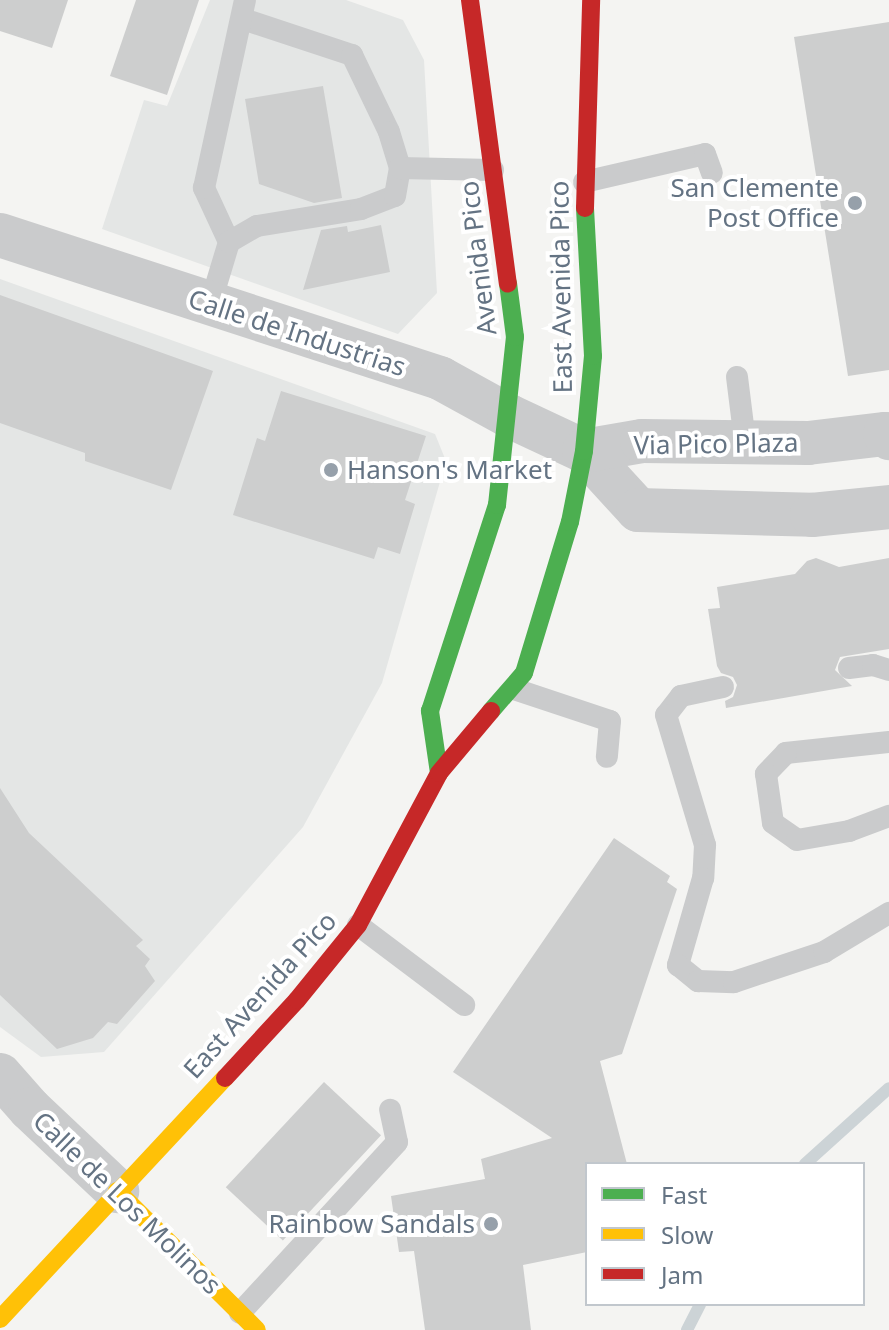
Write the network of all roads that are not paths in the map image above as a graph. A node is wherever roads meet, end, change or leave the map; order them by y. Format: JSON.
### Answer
{"nodes":[{"id":1,"x":470,"y":0,"type":"edge"},
{"id":2,"x":591,"y":0,"type":"edge"},
{"id":3,"x":244,"y":10,"type":"edge"},
{"id":4,"x":400,"y":168,"type":"junction"},
{"id":5,"x":493,"y":170,"type":"junction"},
{"id":6,"x":712,"y":173,"type":"dead end"},
{"id":7,"x":584,"y":182,"type":"junction"},
{"id":8,"x":0,"y":235,"type":"edge"},
{"id":9,"x":229,"y":242,"type":"junction"},
{"id":10,"x":210,"y":305,"type":"junction"},
{"id":11,"x":737,"y":377,"type":"dead end"},
{"id":12,"x":509,"y":416,"type":"junction"},
{"id":13,"x":889,"y":438,"type":"edge"},
{"id":14,"x":745,"y":441,"type":"junction"},
{"id":15,"x":584,"y":451,"type":"junction"},
{"id":16,"x":889,"y":507,"type":"edge"},
{"id":17,"x":849,"y":668,"type":"dead end"},
{"id":18,"x":889,"y":670,"type":"edge"},
{"id":19,"x":723,"y":687,"type":"dead end"},
{"id":20,"x":514,"y":689,"type":"junction"},
{"id":21,"x":889,"y":742,"type":"edge"},
{"id":22,"x":607,"y":757,"type":"dead end"},
{"id":23,"x":439,"y":773,"type":"junction"},
{"id":24,"x":889,"y":816,"type":"edge"},
{"id":25,"x":889,"y":913,"type":"edge"},
{"id":26,"x":358,"y":925,"type":"junction"},
{"id":27,"x":464,"y":1005,"type":"dead end"},
{"id":28,"x":0,"y":1075,"type":"edge"},
{"id":29,"x":390,"y":1110,"type":"dead end"},
{"id":30,"x":117,"y":1191,"type":"junction"},
{"id":31,"x":240,"y":1313,"type":"junction"},
{"id":32,"x":0,"y":1319,"type":"edge"},
{"id":33,"x":257,"y":1330,"type":"edge"}],
"edges":[{"from":1,"to":5,"type":"main road","name":"Avenida Pico"},
{"from":2,"to":7,"type":"main road","name":"East Avenida Pico"},
{"from":3,"to":4,"type":"lane"},
{"from":3,"to":9,"type":"lane"},
{"from":4,"to":5,"type":"lane"},
{"from":4,"to":9,"type":"lane"},
{"from":5,"to":12,"type":"main road","name":"Avenida Pico"},
{"from":6,"to":7,"type":"lane"},
{"from":7,"to":15,"type":"main road","name":"East Avenida Pico"},
{"from":8,"to":10,"type":"street","name":"Calle de Industrias"},
{"from":9,"to":10,"type":"lane"},
{"from":10,"to":12,"type":"street","name":"Calle de Industrias"},
{"from":11,"to":14,"type":"lane"},
{"from":12,"to":15,"type":"street","name":"Calle de Industrias"},
{"from":12,"to":23,"type":"main road"},
{"from":13,"to":14,"type":"street","name":"Via Pico Plaza"},
{"from":14,"to":15,"type":"street","name":"Via Pico Plaza"},
{"from":15,"to":16,"type":"street","name":"Via Pico Plaza"},
{"from":15,"to":20,"type":"main road","name":"East Avenida Pico"},
{"from":17,"to":18,"type":"lane"},
{"from":19,"to":25,"type":"lane"},
{"from":20,"to":22,"type":"lane"},
{"from":20,"to":23,"type":"main road","name":"East Avenida Pico"},
{"from":21,"to":24,"type":"lane"},
{"from":23,"to":26,"type":"main road","name":"East Avenida Pico"},
{"from":26,"to":27,"type":"lane"},
{"from":26,"to":30,"type":"main road","name":"East Avenida Pico"},
{"from":28,"to":30,"type":"street","name":"Calle de Los Molinos"},
{"from":29,"to":31,"type":"lane"},
{"from":30,"to":31,"type":"main road","name":"Calle de Los Molinos"},
{"from":30,"to":32,"type":"main road"},
{"from":31,"to":33,"type":"main road","name":"Calle de Los Molinos"}]}
